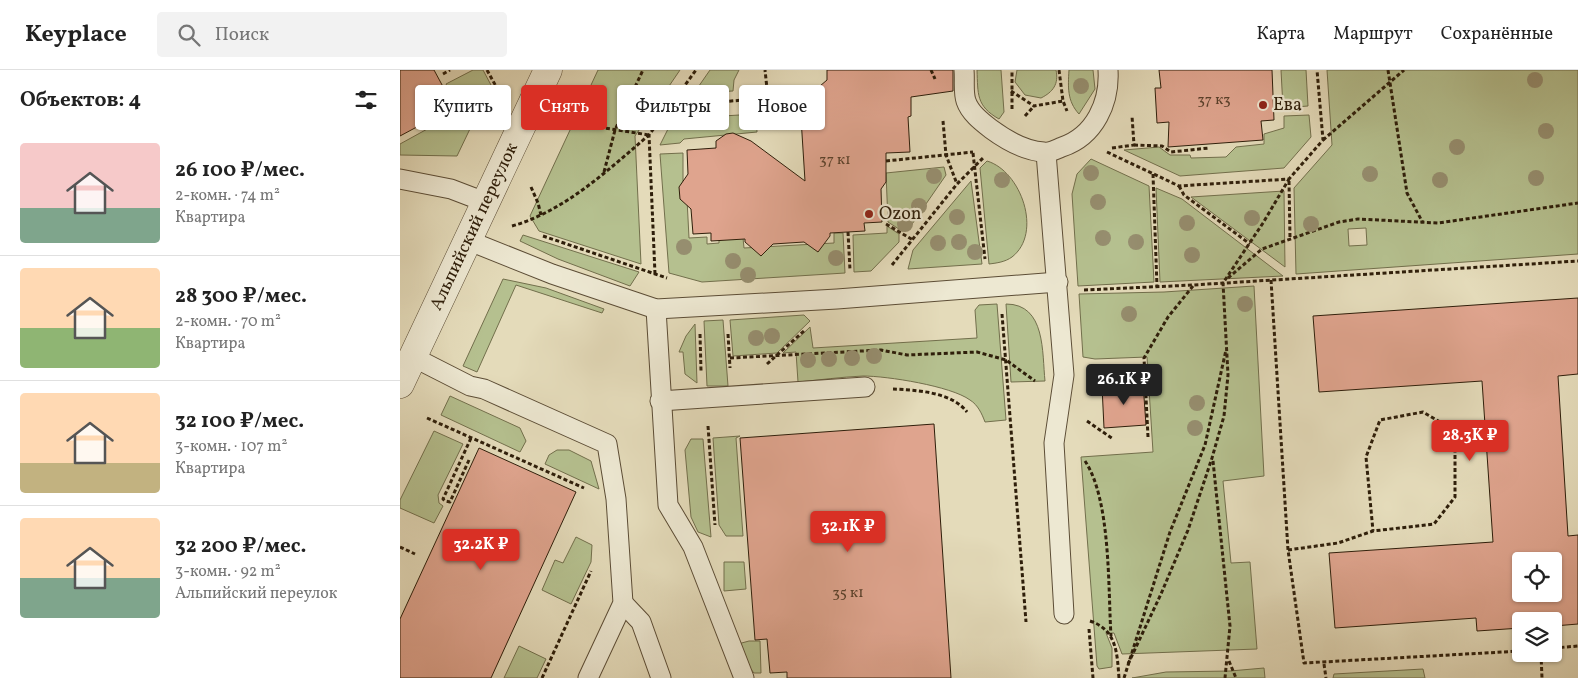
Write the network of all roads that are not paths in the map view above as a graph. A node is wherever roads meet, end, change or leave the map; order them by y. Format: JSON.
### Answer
{"nodes":[{"id":1,"x":548,"y":70,"type":"edge"},
{"id":2,"x":964,"y":70,"type":"edge"},
{"id":3,"x":1108,"y":70,"type":"edge"},
{"id":4,"x":1046,"y":152,"type":"junction"},
{"id":5,"x":400,"y":179,"type":"edge"},
{"id":6,"x":485,"y":202,"type":"junction"},
{"id":7,"x":467,"y":240,"type":"junction"},
{"id":8,"x":1058,"y":282,"type":"junction"},
{"id":9,"x":656,"y":309,"type":"junction"},
{"id":10,"x":413,"y":357,"type":"junction"},
{"id":11,"x":400,"y":384,"type":"edge"},
{"id":12,"x":865,"y":387,"type":"road end"},
{"id":13,"x":660,"y":401,"type":"junction"},
{"id":14,"x":623,"y":603,"type":"junction"},
{"id":15,"x":1064,"y":614,"type":"dead end"},
{"id":16,"x":588,"y":678,"type":"edge"},
{"id":17,"x":661,"y":678,"type":"edge"},
{"id":18,"x":744,"y":678,"type":"edge"}],
"edges":[{"from":1,"to":6,"type":"street","name":"Альпийский переулок"},
{"from":2,"to":4,"type":"lane"},
{"from":3,"to":4,"type":"lane"},
{"from":4,"to":8,"type":"lane"},
{"from":5,"to":6,"type":"lane"},
{"from":6,"to":7,"type":"street","name":"Альпийский переулок"},
{"from":7,"to":9,"type":"lane"},
{"from":7,"to":10,"type":"street","name":"Альпийский переулок"},
{"from":8,"to":9,"type":"lane"},
{"from":8,"to":15,"type":"lane"},
{"from":9,"to":13,"type":"lane"},
{"from":10,"to":11,"type":"street","name":"Альпийский переулок"},
{"from":10,"to":14,"type":"lane"},
{"from":12,"to":13,"type":"lane"},
{"from":13,"to":18,"type":"lane"},
{"from":14,"to":16,"type":"lane"},
{"from":14,"to":17,"type":"lane"}]}
